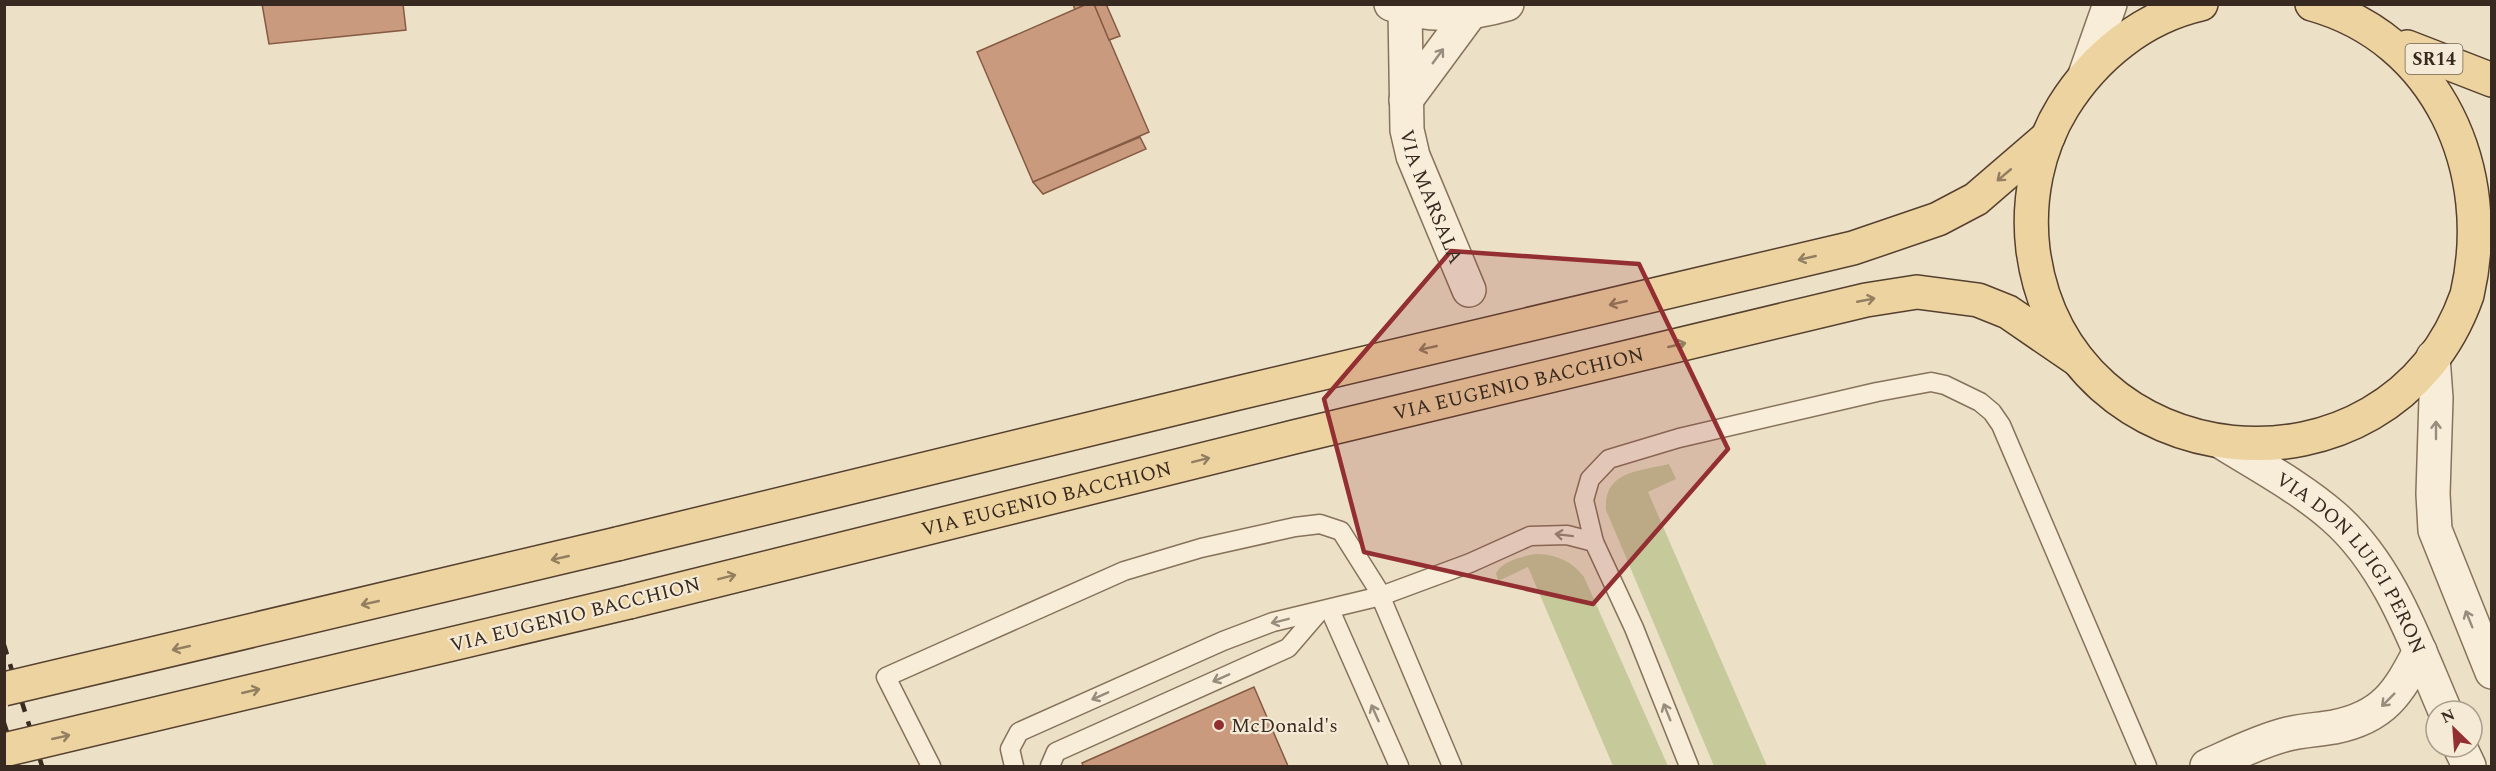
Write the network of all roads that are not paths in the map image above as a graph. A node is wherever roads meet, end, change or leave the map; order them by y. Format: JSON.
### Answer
{"nodes":[{"id":1,"x":1507,"y":4,"type":"edge"},
{"id":2,"x":2110,"y":4,"type":"edge"},
{"id":3,"x":2201,"y":4,"type":"edge"},
{"id":4,"x":2312,"y":4,"type":"edge"},
{"id":5,"x":1398,"y":7,"type":"edge"},
{"id":6,"x":1471,"y":12,"type":"junction"},
{"id":7,"x":2379,"y":34,"type":"junction"},
{"id":8,"x":2085,"y":75,"type":"junction"},
{"id":9,"x":2492,"y":80,"type":"edge"},
{"id":10,"x":1406,"y":100,"type":"junction"},
{"id":11,"x":2048,"y":137,"type":"junction"},
{"id":12,"x":1469,"y":290,"type":"dead end"},
{"id":13,"x":2492,"y":300,"type":"edge"},
{"id":14,"x":2457,"y":320,"type":"junction"},
{"id":15,"x":2433,"y":357,"type":"junction"},
{"id":16,"x":2078,"y":360,"type":"junction"},
{"id":17,"x":2223,"y":443,"type":"junction"},
{"id":18,"x":1594,"y":542,"type":"junction"},
{"id":19,"x":1381,"y":596,"type":"junction"},
{"id":20,"x":1325,"y":611,"type":"junction"},
{"id":21,"x":2420,"y":651,"type":"junction"},
{"id":22,"x":2492,"y":672,"type":"edge"},
{"id":23,"x":4,"y":689,"type":"edge"},
{"id":24,"x":2440,"y":699,"type":"edge"},
{"id":25,"x":4,"y":750,"type":"edge"},
{"id":26,"x":1449,"y":765,"type":"edge"},
{"id":27,"x":931,"y":766,"type":"edge"},
{"id":28,"x":1014,"y":766,"type":"edge"},
{"id":29,"x":1050,"y":766,"type":"edge"},
{"id":30,"x":1399,"y":766,"type":"edge"},
{"id":31,"x":1689,"y":766,"type":"edge"},
{"id":32,"x":2147,"y":766,"type":"edge"},
{"id":33,"x":2207,"y":766,"type":"edge"}],
"edges":[{"from":1,"to":6,"type":"street","name":"VIA MARSALA"},
{"from":2,"to":8,"type":"street"},
{"from":3,"to":8,"type":"main road"},
{"from":4,"to":7,"type":"main road"},
{"from":5,"to":6,"type":"street","name":"VIA MARSALA"},
{"from":5,"to":10,"type":"street","name":"VIA MARSALA"},
{"from":10,"to":6,"type":"street","name":"VIA MARSALA","one_way":true},
{"from":7,"to":9,"type":"main road","number":"SR14"},
{"from":7,"to":14,"type":"main road"},
{"from":8,"to":11,"type":"main road"},
{"from":10,"to":12,"type":"street","name":"VIA MARSALA"},
{"from":11,"to":16,"type":"main road"},
{"from":11,"to":23,"type":"main road","one_way":true,"bridge":true},
{"from":13,"to":14,"type":"main road"},
{"from":14,"to":15,"type":"main road"},
{"from":15,"to":17,"type":"main road"},
{"from":22,"to":15,"type":"street","one_way":true},
{"from":16,"to":17,"type":"main road"},
{"from":25,"to":16,"type":"main road","name":"VIA EUGENIO BACCHION","one_way":true,"bridge":true},
{"from":17,"to":21,"type":"street","name":"VIA DON LUIGI PERON"},
{"from":18,"to":19,"type":"lane","one_way":true},
{"from":31,"to":18,"type":"lane","one_way":true},
{"from":18,"to":32,"type":"lane"},
{"from":19,"to":20,"type":"lane"},
{"from":19,"to":26,"type":"lane"},
{"from":19,"to":27,"type":"lane"},
{"from":20,"to":28,"type":"lane","one_way":true},
{"from":20,"to":29,"type":"lane","one_way":true},
{"from":30,"to":20,"type":"lane","one_way":true},
{"from":21,"to":24,"type":"street","name":"VIA DON LUIGI PERON"},
{"from":21,"to":33,"type":"street","one_way":true}]}
